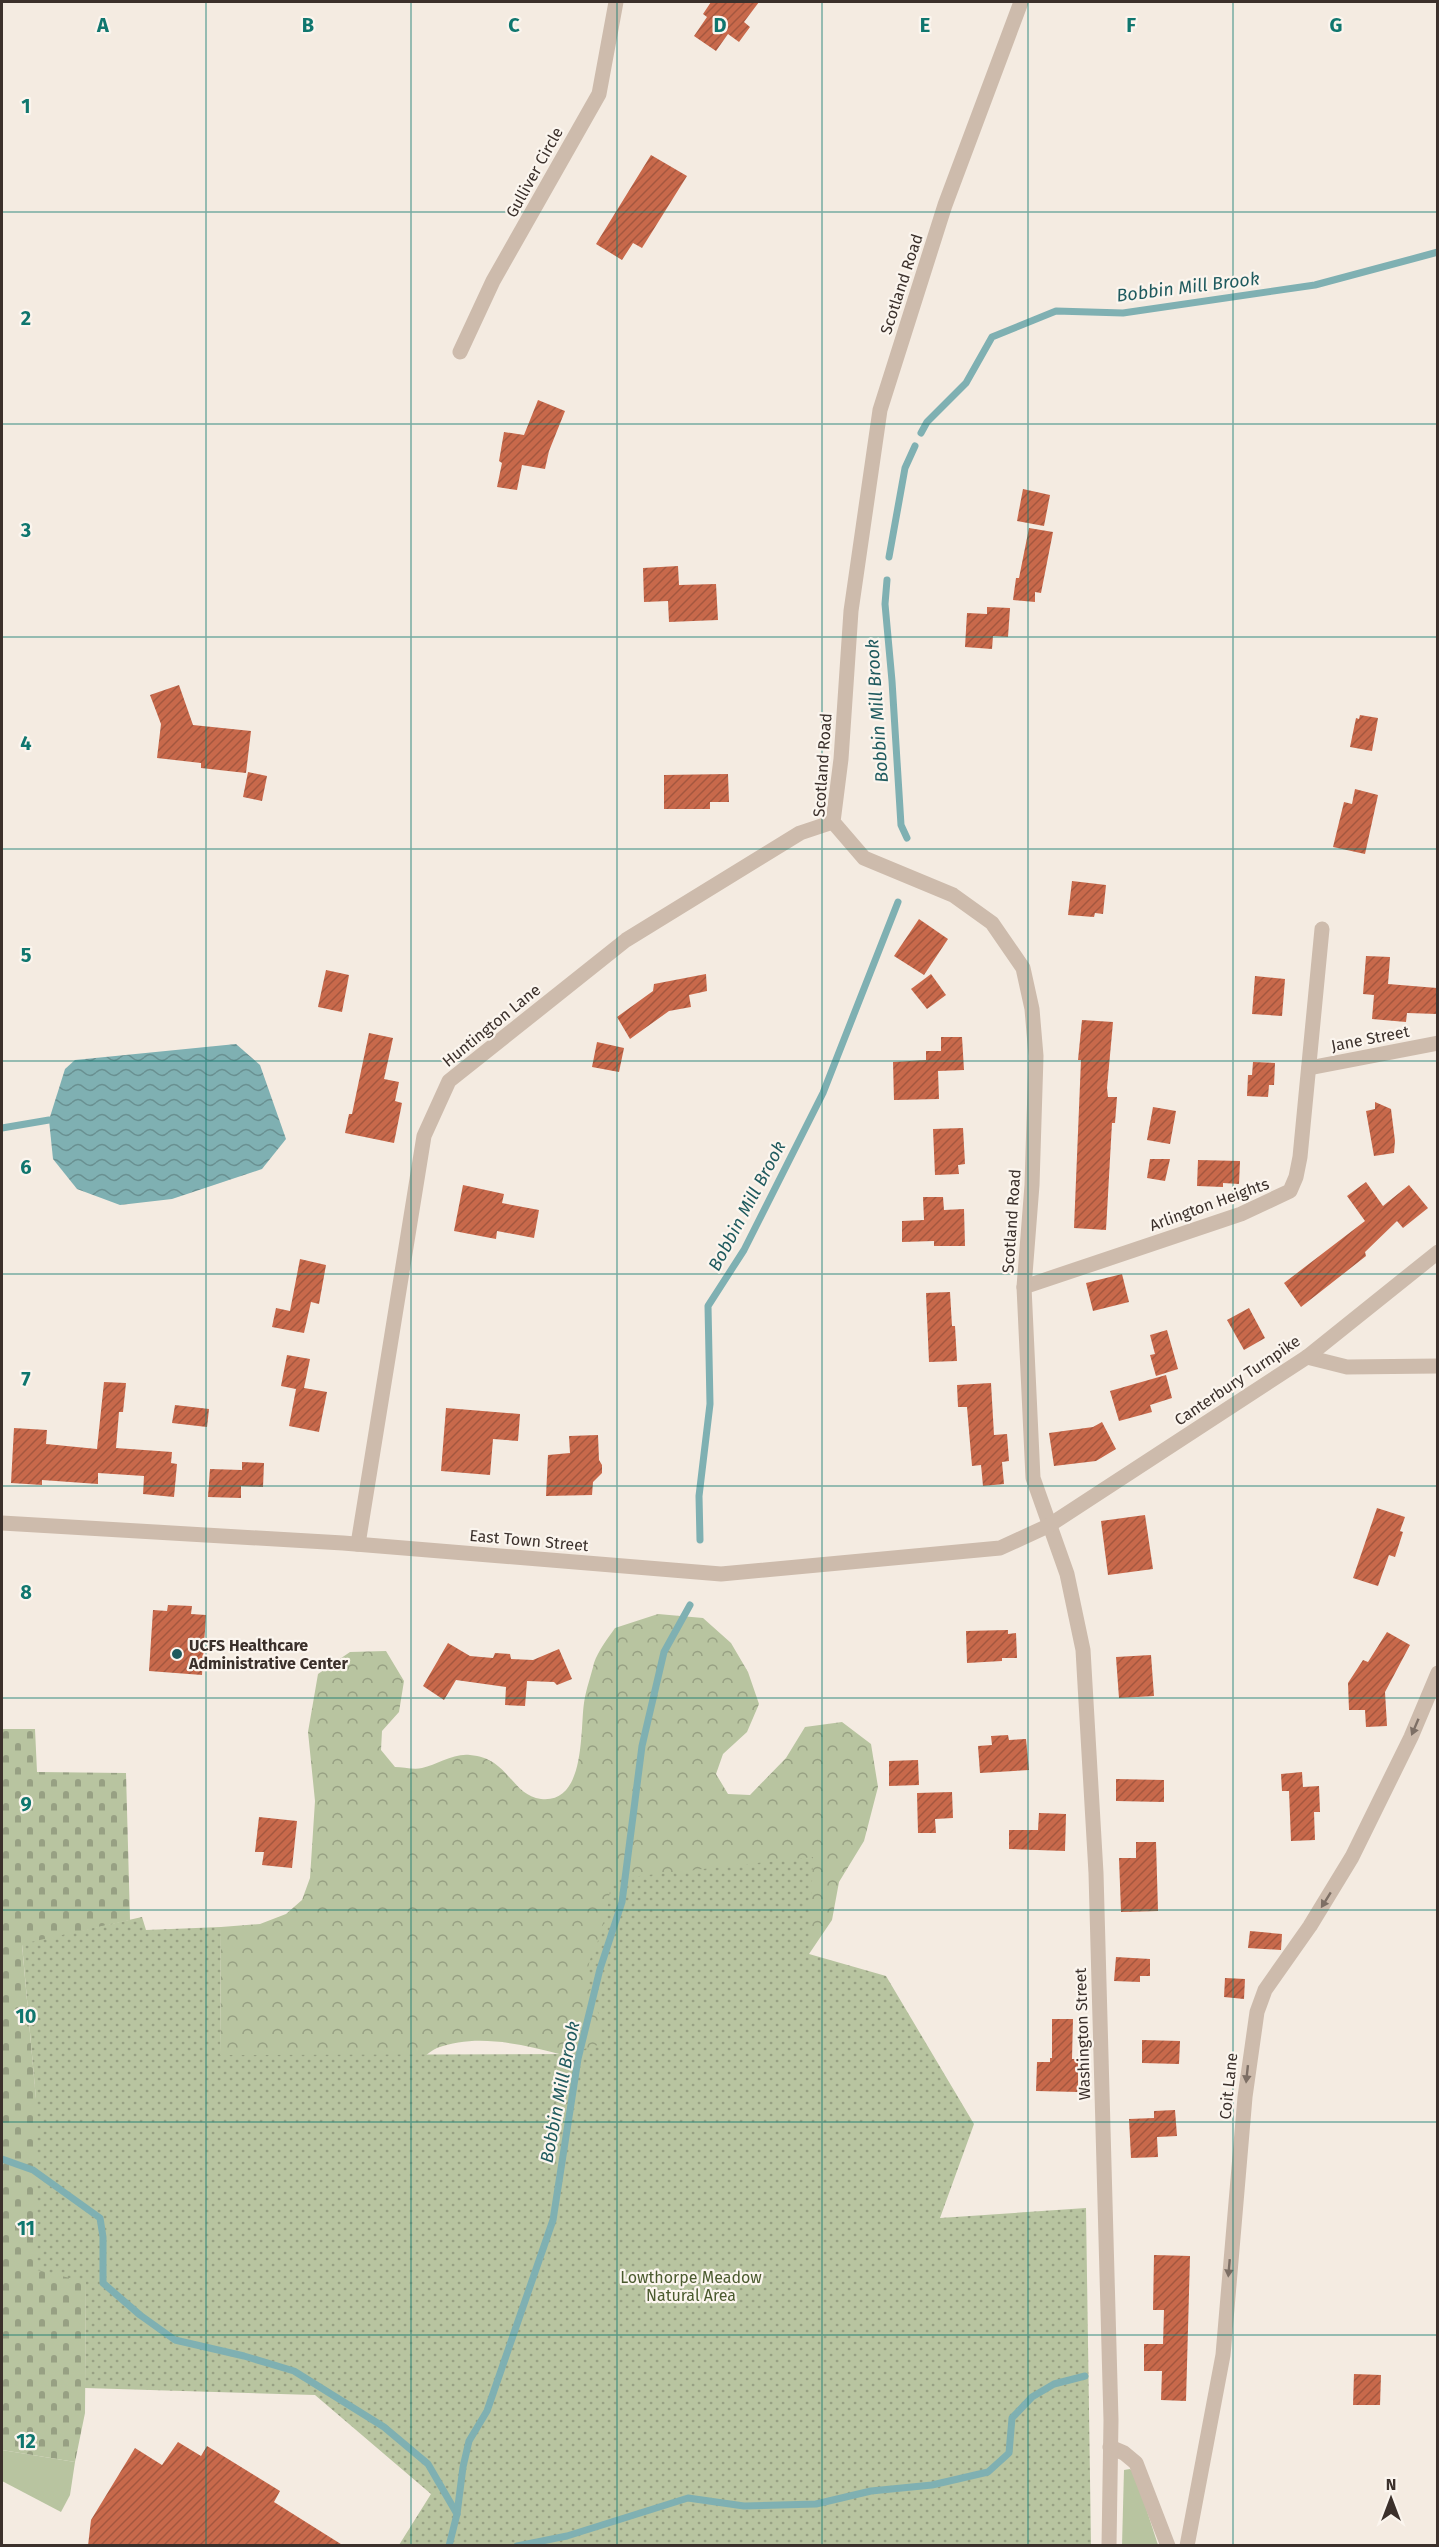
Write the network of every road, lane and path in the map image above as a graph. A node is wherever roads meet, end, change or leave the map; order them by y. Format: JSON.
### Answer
{"nodes":[{"id":1,"x":616,"y":2,"type":"edge"},
{"id":2,"x":1021,"y":2,"type":"edge"},
{"id":3,"x":460,"y":352,"type":"dead end"},
{"id":4,"x":833,"y":822,"type":"junction"},
{"id":5,"x":1322,"y":929,"type":"dead end"},
{"id":6,"x":1437,"y":1043,"type":"edge"},
{"id":7,"x":1309,"y":1068,"type":"junction"},
{"id":8,"x":1437,"y":1252,"type":"edge"},
{"id":9,"x":1024,"y":1287,"type":"junction"},
{"id":10,"x":1307,"y":1357,"type":"junction"},
{"id":11,"x":1437,"y":1366,"type":"edge"},
{"id":12,"x":2,"y":1523,"type":"edge"},
{"id":13,"x":1048,"y":1526,"type":"junction"},
{"id":14,"x":358,"y":1544,"type":"junction"},
{"id":15,"x":1437,"y":1673,"type":"edge"},
{"id":16,"x":1110,"y":2447,"type":"junction"},
{"id":17,"x":1109,"y":2546,"type":"edge"},
{"id":18,"x":1168,"y":2546,"type":"edge"},
{"id":19,"x":1187,"y":2546,"type":"edge"}],
"edges":[{"from":1,"to":3,"type":"street","name":"Gulliver Circle"},
{"from":2,"to":4,"type":"street","name":"Scotland Road"},
{"from":4,"to":9,"type":"street","name":"Scotland Road"},
{"from":4,"to":14,"type":"street","name":"Huntington Lane"},
{"from":5,"to":7,"type":"street","name":"Arlington Heights"},
{"from":6,"to":7,"type":"street","name":"Jane Street"},
{"from":7,"to":9,"type":"street","name":"Arlington Heights"},
{"from":8,"to":10,"type":"street","name":"Canterbury Turnpike"},
{"from":9,"to":13,"type":"street","name":"Scotland Road"},
{"from":10,"to":11,"type":"street"},
{"from":10,"to":13,"type":"street","name":"Canterbury Turnpike"},
{"from":12,"to":14,"type":"street","name":"East Town Street"},
{"from":13,"to":14,"type":"street","name":"East Town Street"},
{"from":13,"to":16,"type":"street","name":"Washington Street"},
{"from":15,"to":19,"type":"street","name":"Coit Lane","one_way":true},
{"from":16,"to":17,"type":"street","name":"Washington Street"},
{"from":16,"to":18,"type":"street"}]}
